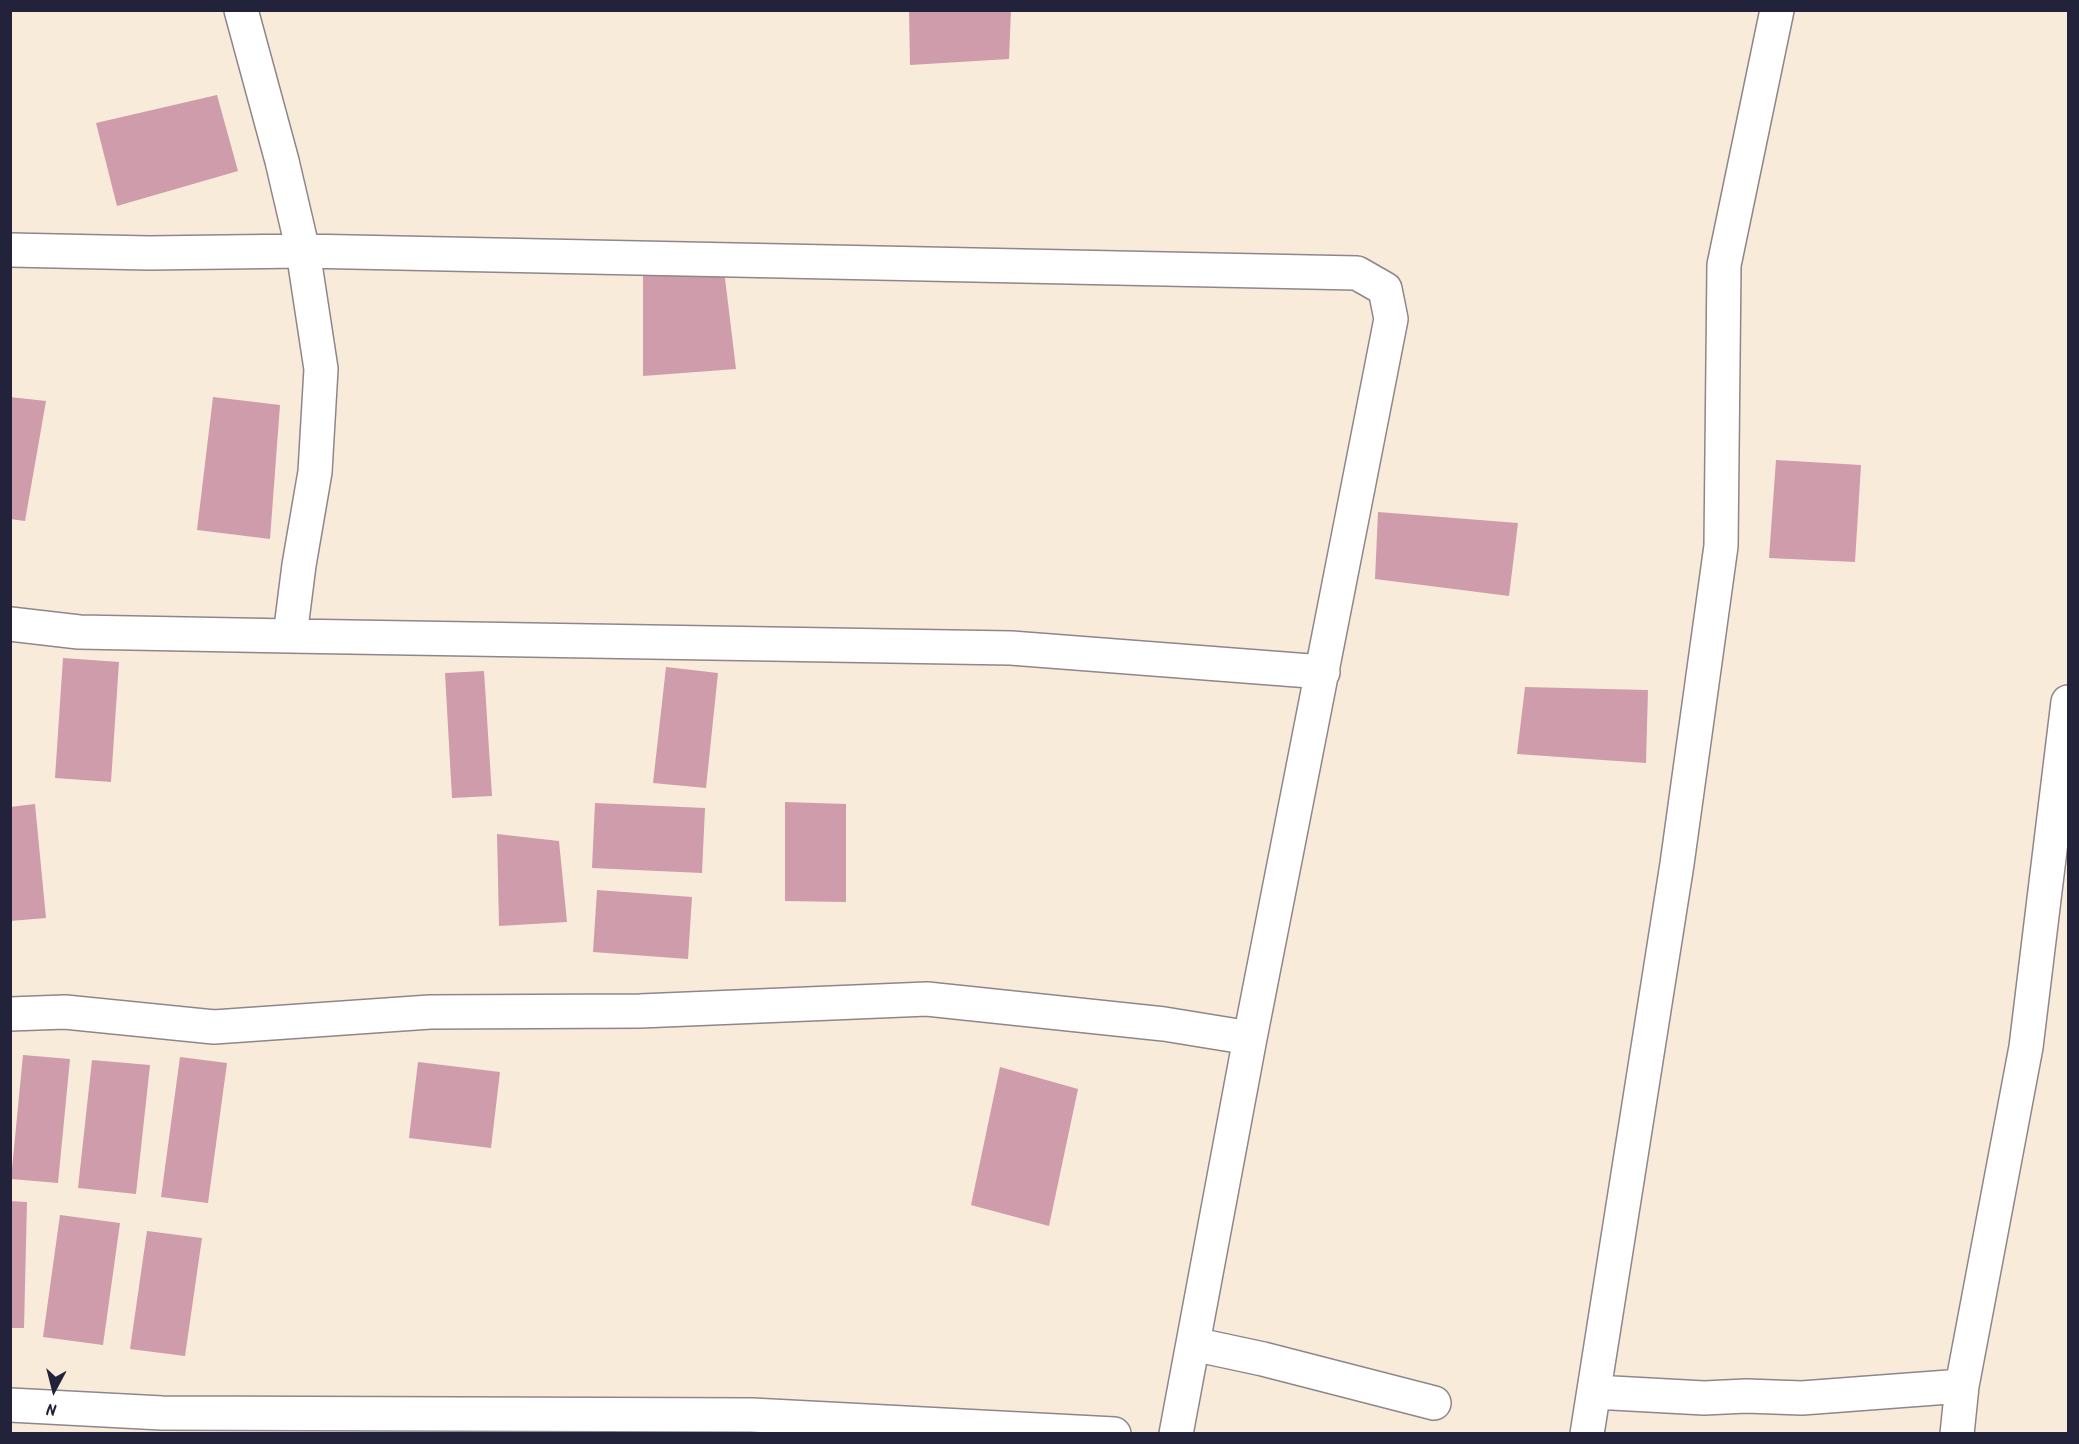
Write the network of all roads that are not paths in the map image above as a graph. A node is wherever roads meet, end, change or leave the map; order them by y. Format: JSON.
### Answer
{"nodes":[{"id":1,"x":241,"y":10,"type":"edge"},
{"id":2,"x":1776,"y":10,"type":"edge"},
{"id":3,"x":10,"y":250,"type":"edge"},
{"id":4,"x":303,"y":251,"type":"junction"},
{"id":5,"x":10,"y":624,"type":"edge"},
{"id":6,"x":290,"y":636,"type":"junction"},
{"id":7,"x":1323,"y":672,"type":"junction"},
{"id":8,"x":2068,"y":702,"type":"edge"},
{"id":9,"x":10,"y":1014,"type":"edge"},
{"id":10,"x":1250,"y":1038,"type":"junction"},
{"id":11,"x":1193,"y":1344,"type":"junction"},
{"id":12,"x":1962,"y":1386,"type":"junction"},
{"id":13,"x":1594,"y":1392,"type":"junction"},
{"id":14,"x":1434,"y":1403,"type":"dead end"},
{"id":15,"x":10,"y":1405,"type":"edge"},
{"id":16,"x":1114,"y":1434,"type":"edge"},
{"id":17,"x":1176,"y":1434,"type":"edge"},
{"id":18,"x":1587,"y":1434,"type":"edge"},
{"id":19,"x":1957,"y":1434,"type":"edge"}],
"edges":[{"from":1,"to":4,"type":"street"},
{"from":2,"to":13,"type":"street"},
{"from":3,"to":4,"type":"street"},
{"from":4,"to":6,"type":"street"},
{"from":4,"to":7,"type":"street"},
{"from":5,"to":6,"type":"street"},
{"from":6,"to":7,"type":"street"},
{"from":7,"to":10,"type":"street"},
{"from":8,"to":12,"type":"street"},
{"from":9,"to":10,"type":"street"},
{"from":10,"to":11,"type":"street"},
{"from":11,"to":14,"type":"street"},
{"from":11,"to":17,"type":"street"},
{"from":12,"to":13,"type":"street"},
{"from":12,"to":19,"type":"street"},
{"from":13,"to":18,"type":"street"},
{"from":15,"to":16,"type":"street"}]}
